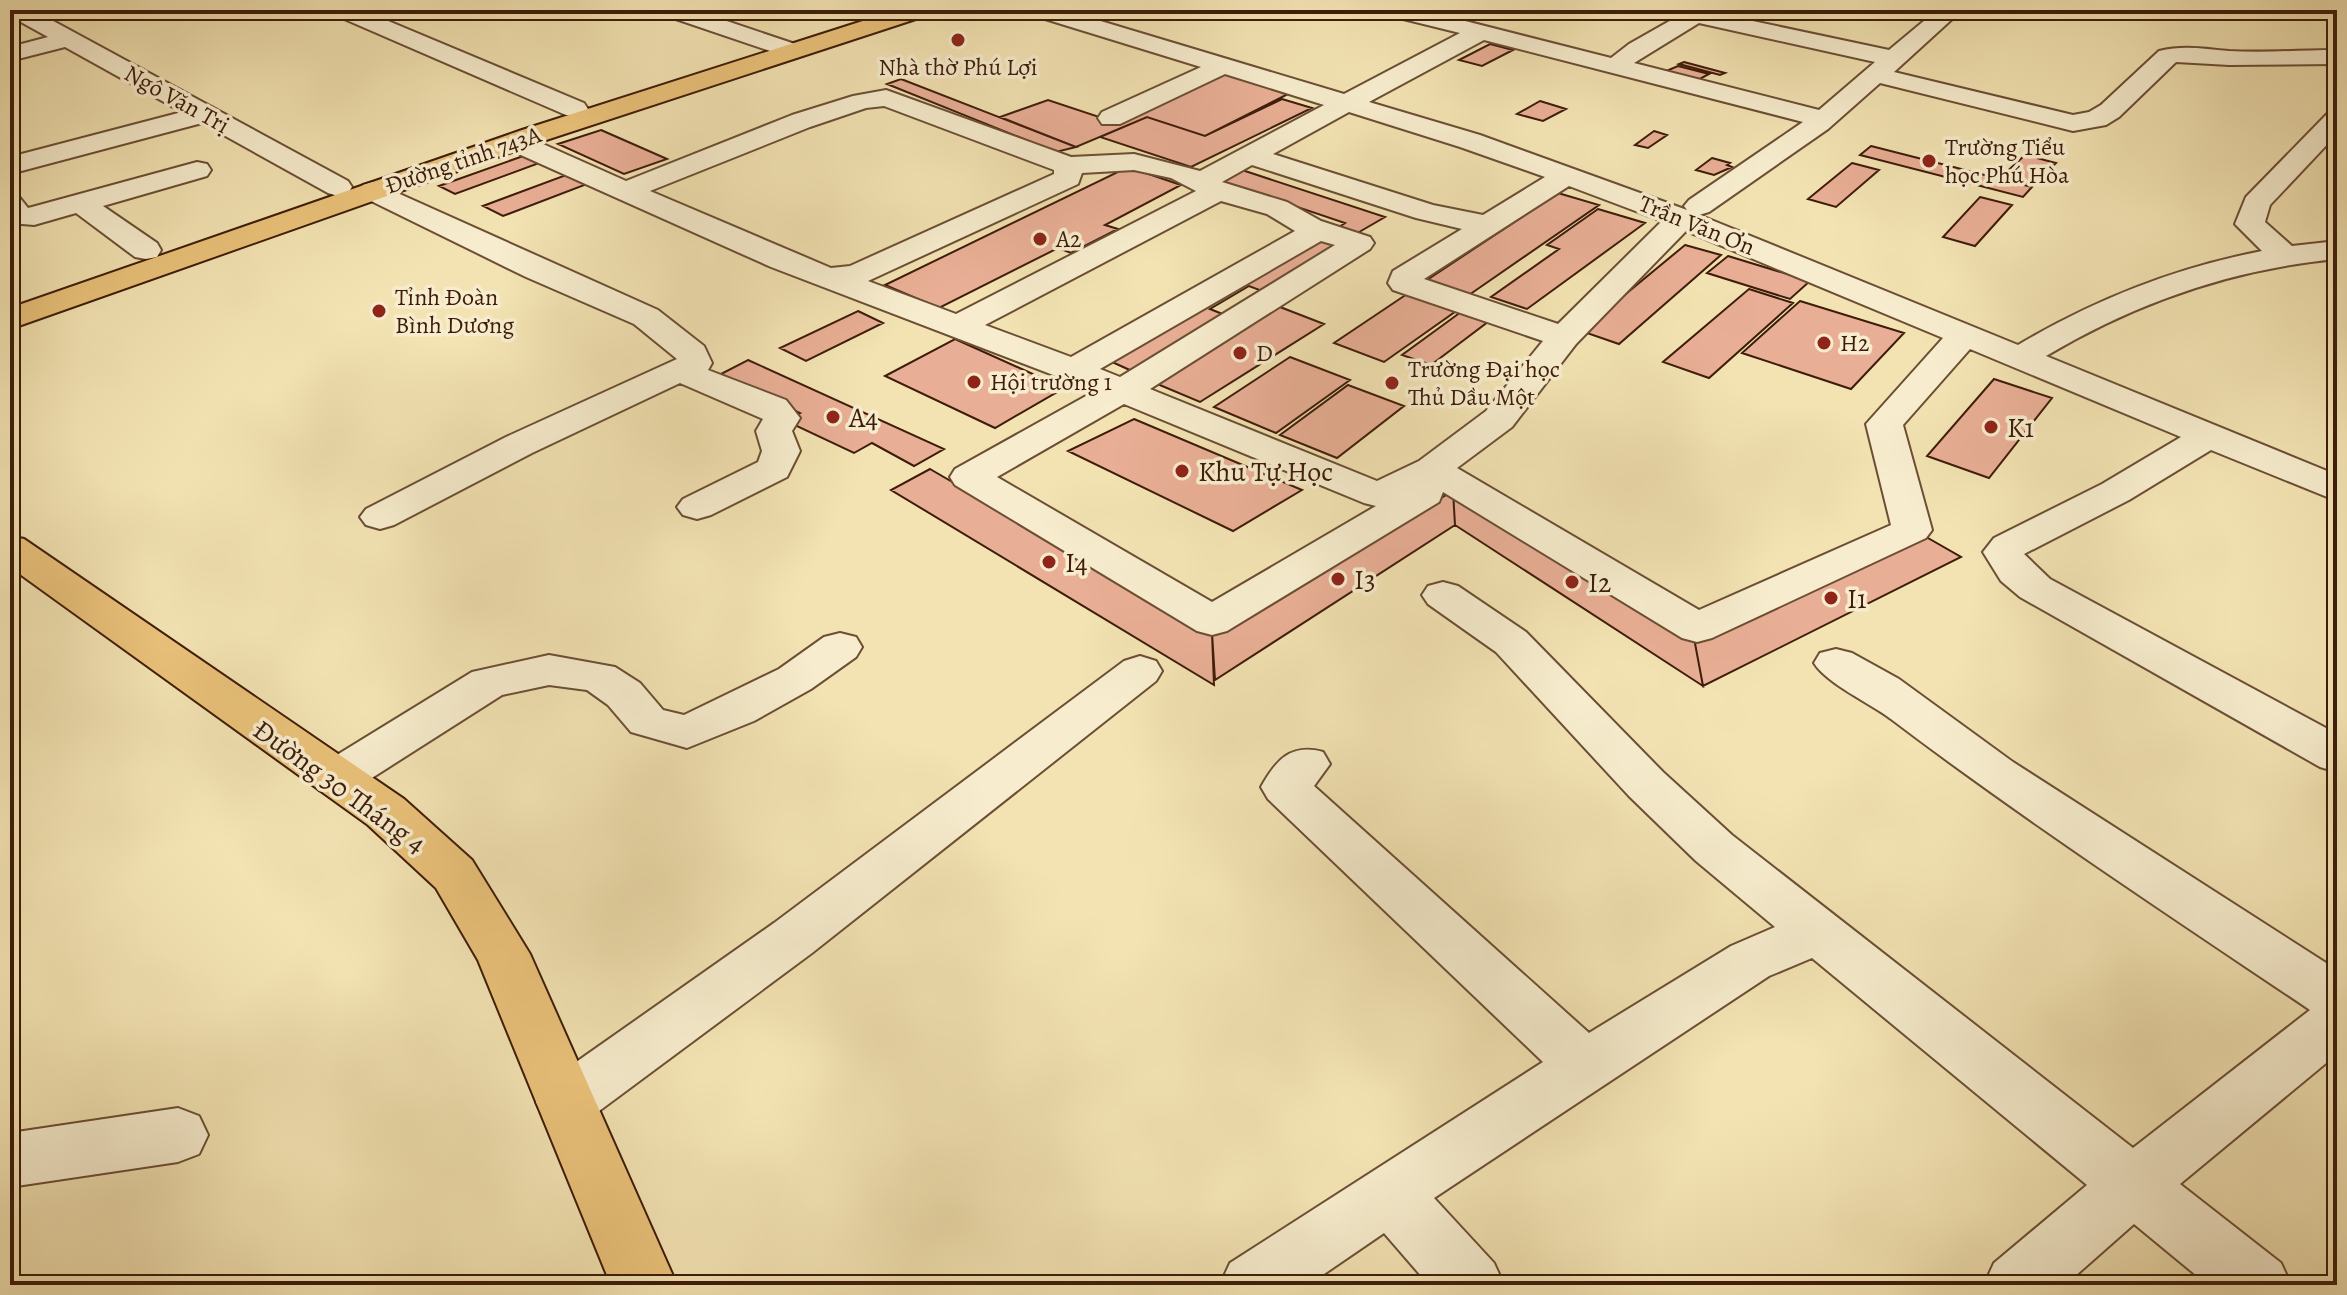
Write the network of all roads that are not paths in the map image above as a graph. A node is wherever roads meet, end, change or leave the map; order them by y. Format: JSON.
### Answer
{"nodes":[{"id":1,"x":343,"y":10,"type":"edge"},
{"id":2,"x":672,"y":10,"type":"edge"},
{"id":3,"x":883,"y":10,"type":"edge"},
{"id":4,"x":920,"y":10,"type":"edge"},
{"id":5,"x":1040,"y":10,"type":"edge"},
{"id":6,"x":1087,"y":10,"type":"edge"},
{"id":7,"x":1395,"y":10,"type":"edge"},
{"id":8,"x":1469,"y":10,"type":"edge"},
{"id":9,"x":1951,"y":10,"type":"edge"},
{"id":10,"x":30,"y":12,"type":"edge"},
{"id":11,"x":1700,"y":12,"type":"edge"},
{"id":12,"x":751,"y":14,"type":"dead end"},
{"id":13,"x":1446,"y":22,"type":"junction"},
{"id":14,"x":717,"y":25,"type":"junction"},
{"id":15,"x":1482,"y":31,"type":"junction"},
{"id":16,"x":68,"y":39,"type":"junction"},
{"id":17,"x":784,"y":48,"type":"junction"},
{"id":18,"x":10,"y":54,"type":"edge"},
{"id":19,"x":2337,"y":57,"type":"edge"},
{"id":20,"x":1223,"y":66,"type":"junction"},
{"id":21,"x":1616,"y":66,"type":"junction"},
{"id":22,"x":1886,"y":67,"type":"junction"},
{"id":23,"x":1744,"y":98,"type":"junction"},
{"id":24,"x":1350,"y":101,"type":"junction"},
{"id":25,"x":575,"y":109,"type":"junction"},
{"id":26,"x":205,"y":114,"type":"junction"},
{"id":27,"x":1716,"y":117,"type":"dead end"},
{"id":28,"x":1111,"y":118,"type":"dead end"},
{"id":29,"x":1824,"y":119,"type":"junction"},
{"id":30,"x":2337,"y":119,"type":"edge"},
{"id":31,"x":515,"y":142,"type":"junction"},
{"id":32,"x":166,"y":146,"type":"dead end"},
{"id":33,"x":1249,"y":155,"type":"junction"},
{"id":34,"x":10,"y":166,"type":"edge"},
{"id":35,"x":1068,"y":166,"type":"junction"},
{"id":36,"x":197,"y":170,"type":"dead end"},
{"id":37,"x":1568,"y":175,"type":"junction"},
{"id":38,"x":10,"y":187,"type":"edge"},
{"id":39,"x":338,"y":187,"type":"junction"},
{"id":40,"x":1208,"y":187,"type":"junction"},
{"id":41,"x":373,"y":191,"type":"junction"},
{"id":42,"x":625,"y":191,"type":"junction"},
{"id":43,"x":80,"y":203,"type":"junction"},
{"id":44,"x":10,"y":204,"type":"edge"},
{"id":45,"x":1691,"y":212,"type":"junction"},
{"id":46,"x":1486,"y":225,"type":"junction"},
{"id":47,"x":1310,"y":227,"type":"junction"},
{"id":48,"x":146,"y":250,"type":"junction"},
{"id":49,"x":2337,"y":250,"type":"edge"},
{"id":50,"x":2277,"y":257,"type":"junction"},
{"id":51,"x":831,"y":277,"type":"junction"},
{"id":52,"x":2337,"y":283,"type":"edge"},
{"id":53,"x":10,"y":298,"type":"edge"},
{"id":54,"x":10,"y":319,"type":"edge"},
{"id":55,"x":959,"y":326,"type":"junction"},
{"id":56,"x":1965,"y":334,"type":"junction"},
{"id":57,"x":1564,"y":337,"type":"junction"},
{"id":58,"x":2031,"y":351,"type":"junction"},
{"id":59,"x":1073,"y":370,"type":"junction"},
{"id":60,"x":680,"y":371,"type":"junction"},
{"id":61,"x":1123,"y":390,"type":"junction"},
{"id":62,"x":2209,"y":435,"type":"junction"},
{"id":63,"x":2337,"y":467,"type":"edge"},
{"id":64,"x":1440,"y":474,"type":"junction"},
{"id":65,"x":2337,"y":489,"type":"edge"},
{"id":66,"x":697,"y":507,"type":"dead end"},
{"id":67,"x":380,"y":517,"type":"dead end"},
{"id":68,"x":10,"y":548,"type":"edge"},
{"id":69,"x":1443,"y":595,"type":"dead end"},
{"id":70,"x":840,"y":647,"type":"dead end"},
{"id":71,"x":1836,"y":663,"type":"dead end"},
{"id":72,"x":1140,"y":671,"type":"dead end"},
{"id":73,"x":2337,"y":755,"type":"edge"},
{"id":74,"x":1306,"y":764,"type":"dead end"},
{"id":75,"x":336,"y":778,"type":"junction"},
{"id":76,"x":1818,"y":932,"type":"junction"},
{"id":77,"x":2337,"y":999,"type":"edge"},
{"id":78,"x":2337,"y":1021,"type":"edge"},
{"id":79,"x":1585,"y":1065,"type":"junction"},
{"id":80,"x":566,"y":1102,"type":"junction"},
{"id":81,"x":178,"y":1135,"type":"dead end"},
{"id":82,"x":10,"y":1160,"type":"edge"},
{"id":83,"x":2133,"y":1185,"type":"junction"},
{"id":84,"x":1390,"y":1194,"type":"junction"},
{"id":85,"x":644,"y":1285,"type":"edge"},
{"id":86,"x":1253,"y":1285,"type":"edge"},
{"id":87,"x":1471,"y":1285,"type":"edge"},
{"id":88,"x":2017,"y":1285,"type":"edge"},
{"id":89,"x":2258,"y":1285,"type":"edge"}],
"edges":[{"from":1,"to":25,"type":"street"},
{"from":2,"to":14,"type":"street"},
{"from":3,"to":17,"type":"main road","name":"Đường tỉnh 743A"},
{"from":4,"to":17,"type":"main road","name":"Đường tỉnh 743A"},
{"from":5,"to":20,"type":"street","name":"Trần Văn Ơn"},
{"from":6,"to":24,"type":"street","name":"Trần Văn Ơn"},
{"from":7,"to":13,"type":"street"},
{"from":8,"to":13,"type":"street"},
{"from":9,"to":22,"type":"street"},
{"from":10,"to":16,"type":"street","name":"Ngô Văn Trị"},
{"from":11,"to":21,"type":"street"},
{"from":11,"to":22,"type":"street"},
{"from":12,"to":14,"type":"street"},
{"from":13,"to":15,"type":"street"},
{"from":14,"to":17,"type":"street"},
{"from":15,"to":21,"type":"street"},
{"from":15,"to":24,"type":"street"},
{"from":16,"to":18,"type":"street"},
{"from":16,"to":26,"type":"street","name":"Ngô Văn Trị"},
{"from":17,"to":25,"type":"main road","name":"Đường tỉnh 743A"},
{"from":17,"to":31,"type":"main road","name":"Đường tỉnh 743A"},
{"from":19,"to":22,"type":"street"},
{"from":20,"to":24,"type":"street","name":"Trần Văn Ơn"},
{"from":20,"to":28,"type":"street"},
{"from":21,"to":23,"type":"street"},
{"from":22,"to":29,"type":"street"},
{"from":23,"to":27,"type":"street"},
{"from":23,"to":29,"type":"street"},
{"from":24,"to":33,"type":"street"},
{"from":24,"to":37,"type":"street","name":"Trần Văn Ơn"},
{"from":24,"to":45,"type":"street","name":"Trần Văn Ơn"},
{"from":25,"to":39,"type":"main road","name":"Đường tỉnh 743A"},
{"from":26,"to":34,"type":"street"},
{"from":26,"to":39,"type":"street","name":"Ngô Văn Trị"},
{"from":29,"to":45,"type":"street"},
{"from":30,"to":50,"type":"street"},
{"from":31,"to":41,"type":"main road","name":"Đường tỉnh 743A"},
{"from":31,"to":42,"type":"street"},
{"from":32,"to":38,"type":"street"},
{"from":33,"to":40,"type":"street"},
{"from":33,"to":46,"type":"street"},
{"from":35,"to":40,"type":"street"},
{"from":35,"to":42,"type":"street"},
{"from":35,"to":51,"type":"street"},
{"from":36,"to":43,"type":"street"},
{"from":37,"to":45,"type":"street","name":"Trần Văn Ơn"},
{"from":37,"to":46,"type":"street"},
{"from":39,"to":48,"type":"main road","name":"Đường tỉnh 743A"},
{"from":40,"to":47,"type":"street"},
{"from":40,"to":55,"type":"street"},
{"from":41,"to":54,"type":"main road","name":"Đường tỉnh 743A"},
{"from":41,"to":60,"type":"street"},
{"from":42,"to":51,"type":"street"},
{"from":43,"to":44,"type":"street"},
{"from":43,"to":48,"type":"street"},
{"from":45,"to":56,"type":"street","name":"Trần Văn Ơn"},
{"from":45,"to":57,"type":"street"},
{"from":45,"to":58,"type":"street","name":"Trần Văn Ơn"},
{"from":46,"to":57,"type":"street"},
{"from":47,"to":59,"type":"street"},
{"from":47,"to":61,"type":"street"},
{"from":48,"to":53,"type":"main road","name":"Đường tỉnh 743A"},
{"from":49,"to":50,"type":"street"},
{"from":50,"to":52,"type":"street"},
{"from":50,"to":58,"type":"street"},
{"from":51,"to":55,"type":"street"},
{"from":55,"to":59,"type":"street"},
{"from":56,"to":58,"type":"street","name":"Trần Văn Ơn"},
{"from":56,"to":64,"type":"street"},
{"from":57,"to":64,"type":"street"},
{"from":58,"to":62,"type":"street","name":"Trần Văn Ơn"},
{"from":58,"to":63,"type":"street","name":"Trần Văn Ơn"},
{"from":59,"to":61,"type":"street"},
{"from":60,"to":66,"type":"street"},
{"from":60,"to":67,"type":"street"},
{"from":61,"to":64,"type":"street"},
{"from":61,"to":64,"type":"street"},
{"from":62,"to":65,"type":"street","name":"Trần Văn Ơn"},
{"from":62,"to":73,"type":"street"},
{"from":68,"to":75,"type":"main road","name":"Đường 30 Tháng 4"},
{"from":69,"to":76,"type":"street"},
{"from":70,"to":75,"type":"street"},
{"from":71,"to":77,"type":"street"},
{"from":72,"to":80,"type":"street"},
{"from":74,"to":79,"type":"street"},
{"from":75,"to":80,"type":"main road","name":"Đường 30 Tháng 4"},
{"from":76,"to":79,"type":"street"},
{"from":76,"to":83,"type":"street"},
{"from":78,"to":83,"type":"street"},
{"from":79,"to":84,"type":"street"},
{"from":80,"to":85,"type":"main road","name":"Đường 30 Tháng 4"},
{"from":81,"to":82,"type":"street"},
{"from":83,"to":88,"type":"street"},
{"from":83,"to":89,"type":"street"},
{"from":84,"to":86,"type":"street"},
{"from":84,"to":87,"type":"street"}]}
